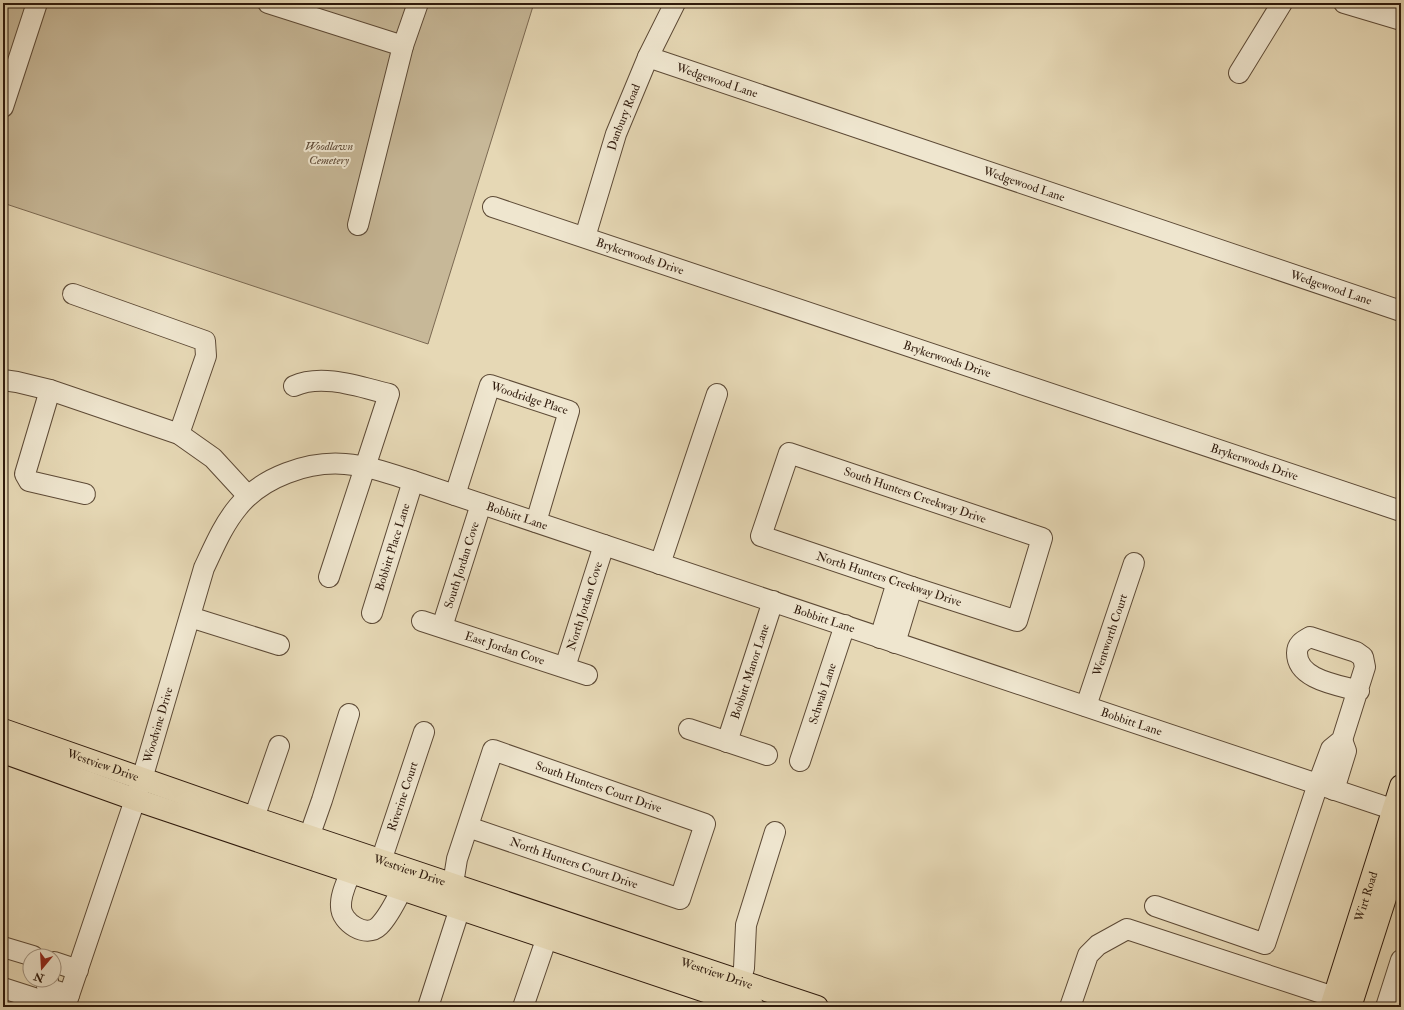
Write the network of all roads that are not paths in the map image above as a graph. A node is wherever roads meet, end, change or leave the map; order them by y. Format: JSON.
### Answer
{"nodes":[{"id":1,"x":37,"y":3,"type":"edge"},
{"id":2,"x":268,"y":3,"type":"edge"},
{"id":3,"x":418,"y":3,"type":"edge"},
{"id":4,"x":675,"y":3,"type":"edge"},
{"id":5,"x":1282,"y":3,"type":"edge"},
{"id":6,"x":1344,"y":3,"type":"edge"},
{"id":7,"x":1401,"y":20,"type":"edge"},
{"id":8,"x":403,"y":46,"type":"junction"},
{"id":9,"x":648,"y":57,"type":"junction"},
{"id":10,"x":1239,"y":73,"type":"dead end"},
{"id":11,"x":3,"y":107,"type":"edge"},
{"id":12,"x":493,"y":207,"type":"dead end"},
{"id":13,"x":358,"y":225,"type":"dead end"},
{"id":14,"x":585,"y":237,"type":"junction"},
{"id":15,"x":73,"y":294,"type":"dead end"},
{"id":16,"x":1401,"y":312,"type":"edge"},
{"id":17,"x":3,"y":380,"type":"edge"},
{"id":18,"x":294,"y":386,"type":"dead end"},
{"id":19,"x":50,"y":390,"type":"junction"},
{"id":20,"x":717,"y":394,"type":"dead end"},
{"id":21,"x":179,"y":434,"type":"junction"},
{"id":22,"x":788,"y":453,"type":"joint"},
{"id":23,"x":366,"y":467,"type":"junction"},
{"id":24,"x":413,"y":481,"type":"junction"},
{"id":25,"x":85,"y":494,"type":"dead end"},
{"id":26,"x":455,"y":495,"type":"junction"},
{"id":27,"x":248,"y":496,"type":"junction"},
{"id":28,"x":481,"y":504,"type":"junction"},
{"id":29,"x":1401,"y":511,"type":"edge"},
{"id":30,"x":536,"y":522,"type":"junction"},
{"id":31,"x":604,"y":545,"type":"junction"},
{"id":32,"x":1134,"y":563,"type":"dead end"},
{"id":33,"x":660,"y":564,"type":"junction"},
{"id":34,"x":329,"y":577,"type":"dead end"},
{"id":35,"x":904,"y":585,"type":"junction"},
{"id":36,"x":773,"y":601,"type":"junction"},
{"id":37,"x":372,"y":613,"type":"dead end"},
{"id":38,"x":190,"y":617,"type":"junction"},
{"id":39,"x":422,"y":621,"type":"dead end"},
{"id":40,"x":1017,"y":621,"type":"joint"},
{"id":41,"x":844,"y":625,"type":"junction"},
{"id":42,"x":442,"y":627,"type":"junction"},
{"id":43,"x":888,"y":640,"type":"junction"},
{"id":44,"x":279,"y":645,"type":"dead end"},
{"id":45,"x":564,"y":668,"type":"junction"},
{"id":46,"x":588,"y":675,"type":"dead end"},
{"id":47,"x":1359,"y":691,"type":"dead end"},
{"id":48,"x":1086,"y":706,"type":"junction"},
{"id":49,"x":349,"y":714,"type":"dead end"},
{"id":50,"x":689,"y":729,"type":"dead end"},
{"id":51,"x":3,"y":730,"type":"edge"},
{"id":52,"x":424,"y":732,"type":"dead end"},
{"id":53,"x":727,"y":742,"type":"junction"},
{"id":54,"x":279,"y":746,"type":"dead end"},
{"id":55,"x":3,"y":752,"type":"edge"},
{"id":56,"x":767,"y":755,"type":"dead end"},
{"id":57,"x":800,"y":761,"type":"dead end"},
{"id":58,"x":1401,"y":786,"type":"edge"},
{"id":59,"x":1326,"y":787,"type":"junction"},
{"id":60,"x":138,"y":789,"type":"junction"},
{"id":61,"x":1397,"y":811,"type":"edge"},
{"id":62,"x":254,"y":818,"type":"junction"},
{"id":63,"x":468,"y":827,"type":"junction"},
{"id":64,"x":775,"y":832,"type":"dead end"},
{"id":65,"x":308,"y":836,"type":"junction"},
{"id":66,"x":1401,"y":848,"type":"edge"},
{"id":67,"x":381,"y":861,"type":"junction"},
{"id":68,"x":350,"y":864,"type":"junction"},
{"id":69,"x":453,"y":884,"type":"junction"},
{"id":70,"x":402,"y":889,"type":"junction"},
{"id":71,"x":680,"y":899,"type":"joint"},
{"id":72,"x":1155,"y":906,"type":"dead end"},
{"id":73,"x":460,"y":908,"type":"junction"},
{"id":74,"x":547,"y":937,"type":"junction"},
{"id":75,"x":582,"y":938,"type":"junction"},
{"id":76,"x":3,"y":947,"type":"edge"},
{"id":77,"x":22,"y":953,"type":"edge"},
{"id":78,"x":1401,"y":960,"type":"edge"},
{"id":79,"x":62,"y":965,"type":"edge"},
{"id":80,"x":78,"y":970,"type":"junction"},
{"id":81,"x":740,"y":981,"type":"junction"},
{"id":82,"x":3,"y":988,"type":"edge"},
{"id":83,"x":49,"y":988,"type":"edge"},
{"id":84,"x":66,"y":1003,"type":"edge"},
{"id":85,"x":1338,"y":1004,"type":"edge"},
{"id":86,"x":814,"y":1006,"type":"edge"},
{"id":87,"x":428,"y":1007,"type":"edge"},
{"id":88,"x":523,"y":1007,"type":"edge"},
{"id":89,"x":753,"y":1007,"type":"edge"},
{"id":90,"x":1070,"y":1007,"type":"edge"},
{"id":91,"x":1386,"y":1007,"type":"edge"}],
"edges":[{"from":1,"to":11,"type":"street"},
{"from":2,"to":8,"type":"street"},
{"from":3,"to":8,"type":"street"},
{"from":4,"to":9,"type":"street","name":"Danbury Road"},
{"from":5,"to":10,"type":"street"},
{"from":6,"to":7,"type":"street"},
{"from":8,"to":13,"type":"street"},
{"from":9,"to":14,"type":"street","name":"Danbury Road"},
{"from":9,"to":16,"type":"street","name":"Wedgewood Lane"},
{"from":12,"to":14,"type":"street","name":"Brykerwoods Drive"},
{"from":14,"to":29,"type":"street","name":"Brykerwoods Drive"},
{"from":15,"to":21,"type":"street"},
{"from":17,"to":19,"type":"street"},
{"from":18,"to":23,"type":"street"},
{"from":19,"to":21,"type":"street"},
{"from":19,"to":25,"type":"street"},
{"from":20,"to":33,"type":"street"},
{"from":21,"to":27,"type":"street"},
{"from":22,"to":35,"type":"street","name":"North Hunters Creekway Drive"},
{"from":22,"to":40,"type":"street","name":"South Hunters Creekway Drive"},
{"from":23,"to":24,"type":"street","name":"Bobbitt Lane"},
{"from":23,"to":27,"type":"street","name":"Bobbitt Lane"},
{"from":23,"to":34,"type":"street"},
{"from":24,"to":26,"type":"street","name":"Bobbitt Lane"},
{"from":24,"to":37,"type":"street","name":"Bobbitt Place Lane"},
{"from":26,"to":28,"type":"street","name":"Bobbitt Lane"},
{"from":26,"to":30,"type":"street","name":"Woodridge Place"},
{"from":27,"to":38,"type":"street","name":"Woodvine Drive"},
{"from":28,"to":30,"type":"street","name":"Bobbitt Lane"},
{"from":28,"to":42,"type":"street","name":"South Jordan Cove"},
{"from":30,"to":31,"type":"street","name":"Bobbitt Lane"},
{"from":31,"to":33,"type":"street","name":"Bobbitt Lane"},
{"from":31,"to":45,"type":"street","name":"North Jordan Cove"},
{"from":32,"to":48,"type":"street","name":"Wentworth Court"},
{"from":33,"to":36,"type":"street","name":"Bobbitt Lane"},
{"from":35,"to":40,"type":"street","name":"North Hunters Creekway Drive"},
{"from":35,"to":43,"type":"street"},
{"from":36,"to":41,"type":"street","name":"Bobbitt Lane"},
{"from":36,"to":53,"type":"street","name":"Bobbitt Manor Lane"},
{"from":38,"to":44,"type":"street"},
{"from":38,"to":60,"type":"street","name":"Woodvine Drive"},
{"from":39,"to":42,"type":"street","name":"East Jordan Cove"},
{"from":41,"to":43,"type":"street","name":"Bobbitt Lane"},
{"from":41,"to":57,"type":"street","name":"Schwab Lane"},
{"from":42,"to":45,"type":"street","name":"East Jordan Cove"},
{"from":43,"to":48,"type":"street","name":"Bobbitt Lane"},
{"from":45,"to":46,"type":"street","name":"East Jordan Cove"},
{"from":47,"to":59,"type":"street"},
{"from":48,"to":59,"type":"street","name":"Bobbitt Lane"},
{"from":49,"to":65,"type":"street"},
{"from":50,"to":53,"type":"street"},
{"from":51,"to":60,"type":"main road","name":"Westview Drive"},
{"from":52,"to":67,"type":"street","name":"Riverine Court"},
{"from":53,"to":56,"type":"street"},
{"from":54,"to":62,"type":"street"},
{"from":55,"to":60,"type":"main road","name":"Westview Drive"},
{"from":58,"to":61,"type":"main road","name":"Wirt Road"},
{"from":59,"to":61,"type":"street","name":"Bobbitt Lane"},
{"from":59,"to":72,"type":"street"},
{"from":60,"to":62,"type":"main road","name":"Westview Drive"},
{"from":60,"to":68,"type":"main road","name":"Westview Drive"},
{"from":60,"to":80,"type":"street","name":"Woodvine Drive"},
{"from":61,"to":85,"type":"main road","name":"Wirt Road"},
{"from":62,"to":65,"type":"main road","name":"Westview Drive"},
{"from":63,"to":69,"type":"street"},
{"from":63,"to":71,"type":"street","name":"North Hunters Court Drive"},
{"from":63,"to":71,"type":"street","name":"South Hunters Court Drive"},
{"from":64,"to":81,"type":"street"},
{"from":65,"to":68,"type":"main road","name":"Westview Drive"},
{"from":66,"to":85,"type":"main road","name":"Wirt Road"},
{"from":67,"to":68,"type":"main road","name":"Westview Drive"},
{"from":67,"to":69,"type":"main road","name":"Westview Drive"},
{"from":68,"to":70,"type":"main road","name":"Westview Drive"},
{"from":68,"to":70,"type":"street"},
{"from":69,"to":75,"type":"main road","name":"Westview Drive"},
{"from":70,"to":73,"type":"main road","name":"Westview Drive"},
{"from":73,"to":74,"type":"main road","name":"Westview Drive"},
{"from":73,"to":87,"type":"street"},
{"from":74,"to":75,"type":"main road","name":"Westview Drive"},
{"from":74,"to":88,"type":"street"},
{"from":75,"to":81,"type":"main road","name":"Westview Drive"},
{"from":75,"to":89,"type":"main road","name":"Westview Drive"},
{"from":76,"to":77,"type":"street"},
{"from":78,"to":91,"type":"street"},
{"from":79,"to":80,"type":"street"},
{"from":80,"to":84,"type":"street","name":"Woodvine Drive"},
{"from":81,"to":86,"type":"main road","name":"Westview Drive"},
{"from":82,"to":84,"type":"street"},
{"from":83,"to":84,"type":"street"},
{"from":85,"to":90,"type":"street"}]}
